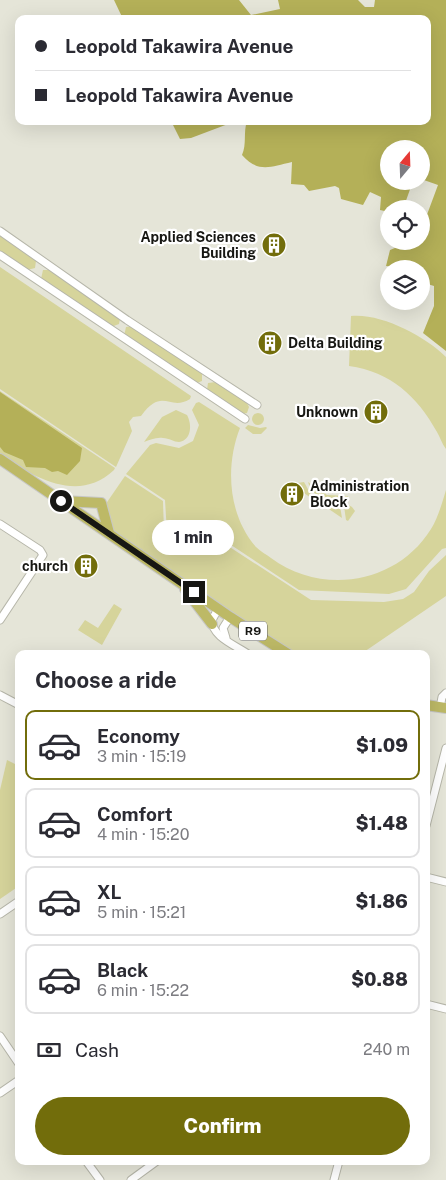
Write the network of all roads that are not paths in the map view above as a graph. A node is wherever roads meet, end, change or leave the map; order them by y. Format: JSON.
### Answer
{"nodes":[{"id":1,"x":0,"y":231,"type":"edge"},
{"id":2,"x":0,"y":255,"type":"edge"},
{"id":3,"x":257,"y":405,"type":"dead end"},
{"id":4,"x":246,"y":419,"type":"dead end"},
{"id":5,"x":0,"y":459,"type":"edge"},
{"id":6,"x":61,"y":501,"type":"junction"},
{"id":7,"x":0,"y":524,"type":"edge"},
{"id":8,"x":109,"y":533,"type":"junction"},
{"id":9,"x":181,"y":584,"type":"junction"},
{"id":10,"x":218,"y":608,"type":"junction"},
{"id":11,"x":230,"y":617,"type":"junction"},
{"id":12,"x":0,"y":620,"type":"edge"},
{"id":13,"x":212,"y":624,"type":"junction"},
{"id":14,"x":227,"y":641,"type":"junction"},
{"id":15,"x":242,"y":650,"type":"edge"},
{"id":16,"x":282,"y":650,"type":"edge"},
{"id":17,"x":446,"y":693,"type":"edge"},
{"id":18,"x":0,"y":695,"type":"edge"},
{"id":19,"x":15,"y":703,"type":"edge"},
{"id":20,"x":430,"y":706,"type":"edge"},
{"id":21,"x":443,"y":708,"type":"edge"},
{"id":22,"x":446,"y":748,"type":"edge"},
{"id":23,"x":430,"y":810,"type":"edge"},
{"id":24,"x":430,"y":878,"type":"edge"},
{"id":25,"x":446,"y":882,"type":"edge"},
{"id":26,"x":15,"y":904,"type":"edge"},
{"id":27,"x":0,"y":914,"type":"edge"},
{"id":28,"x":430,"y":1005,"type":"edge"},
{"id":29,"x":446,"y":1009,"type":"edge"},
{"id":30,"x":0,"y":1036,"type":"edge"},
{"id":31,"x":15,"y":1058,"type":"edge"},
{"id":32,"x":15,"y":1083,"type":"edge"},
{"id":33,"x":0,"y":1094,"type":"edge"},
{"id":34,"x":89,"y":1165,"type":"edge"},
{"id":35,"x":151,"y":1165,"type":"edge"},
{"id":36,"x":338,"y":1165,"type":"edge"},
{"id":37,"x":100,"y":1180,"type":"edge"},
{"id":38,"x":131,"y":1180,"type":"edge"},
{"id":39,"x":334,"y":1180,"type":"edge"}],
"edges":[{"from":1,"to":3,"type":"street"},
{"from":2,"to":4,"type":"street"},
{"from":5,"to":6,"type":"highway","number":"R9"},
{"from":6,"to":8,"type":"highway","number":"R9"},
{"from":6,"to":8,"type":"highway"},
{"from":7,"to":12,"type":"street"},
{"from":8,"to":9,"type":"highway","number":"R9"},
{"from":9,"to":10,"type":"highway","number":"R9"},
{"from":9,"to":13,"type":"highway"},
{"from":10,"to":11,"type":"highway","number":"R9"},
{"from":10,"to":13,"type":"street"},
{"from":11,"to":14,"type":"street"},
{"from":11,"to":16,"type":"highway","number":"R9"},
{"from":13,"to":14,"type":"street"},
{"from":14,"to":15,"type":"street"},
{"from":17,"to":21,"type":"street"},
{"from":18,"to":19,"type":"street"},
{"from":20,"to":21,"type":"highway"},
{"from":22,"to":23,"type":"street"},
{"from":24,"to":25,"type":"street"},
{"from":26,"to":27,"type":"street"},
{"from":28,"to":29,"type":"street"},
{"from":30,"to":31,"type":"street"},
{"from":32,"to":33,"type":"street"},
{"from":34,"to":37,"type":"street"},
{"from":35,"to":38,"type":"street"},
{"from":36,"to":39,"type":"street"}]}
